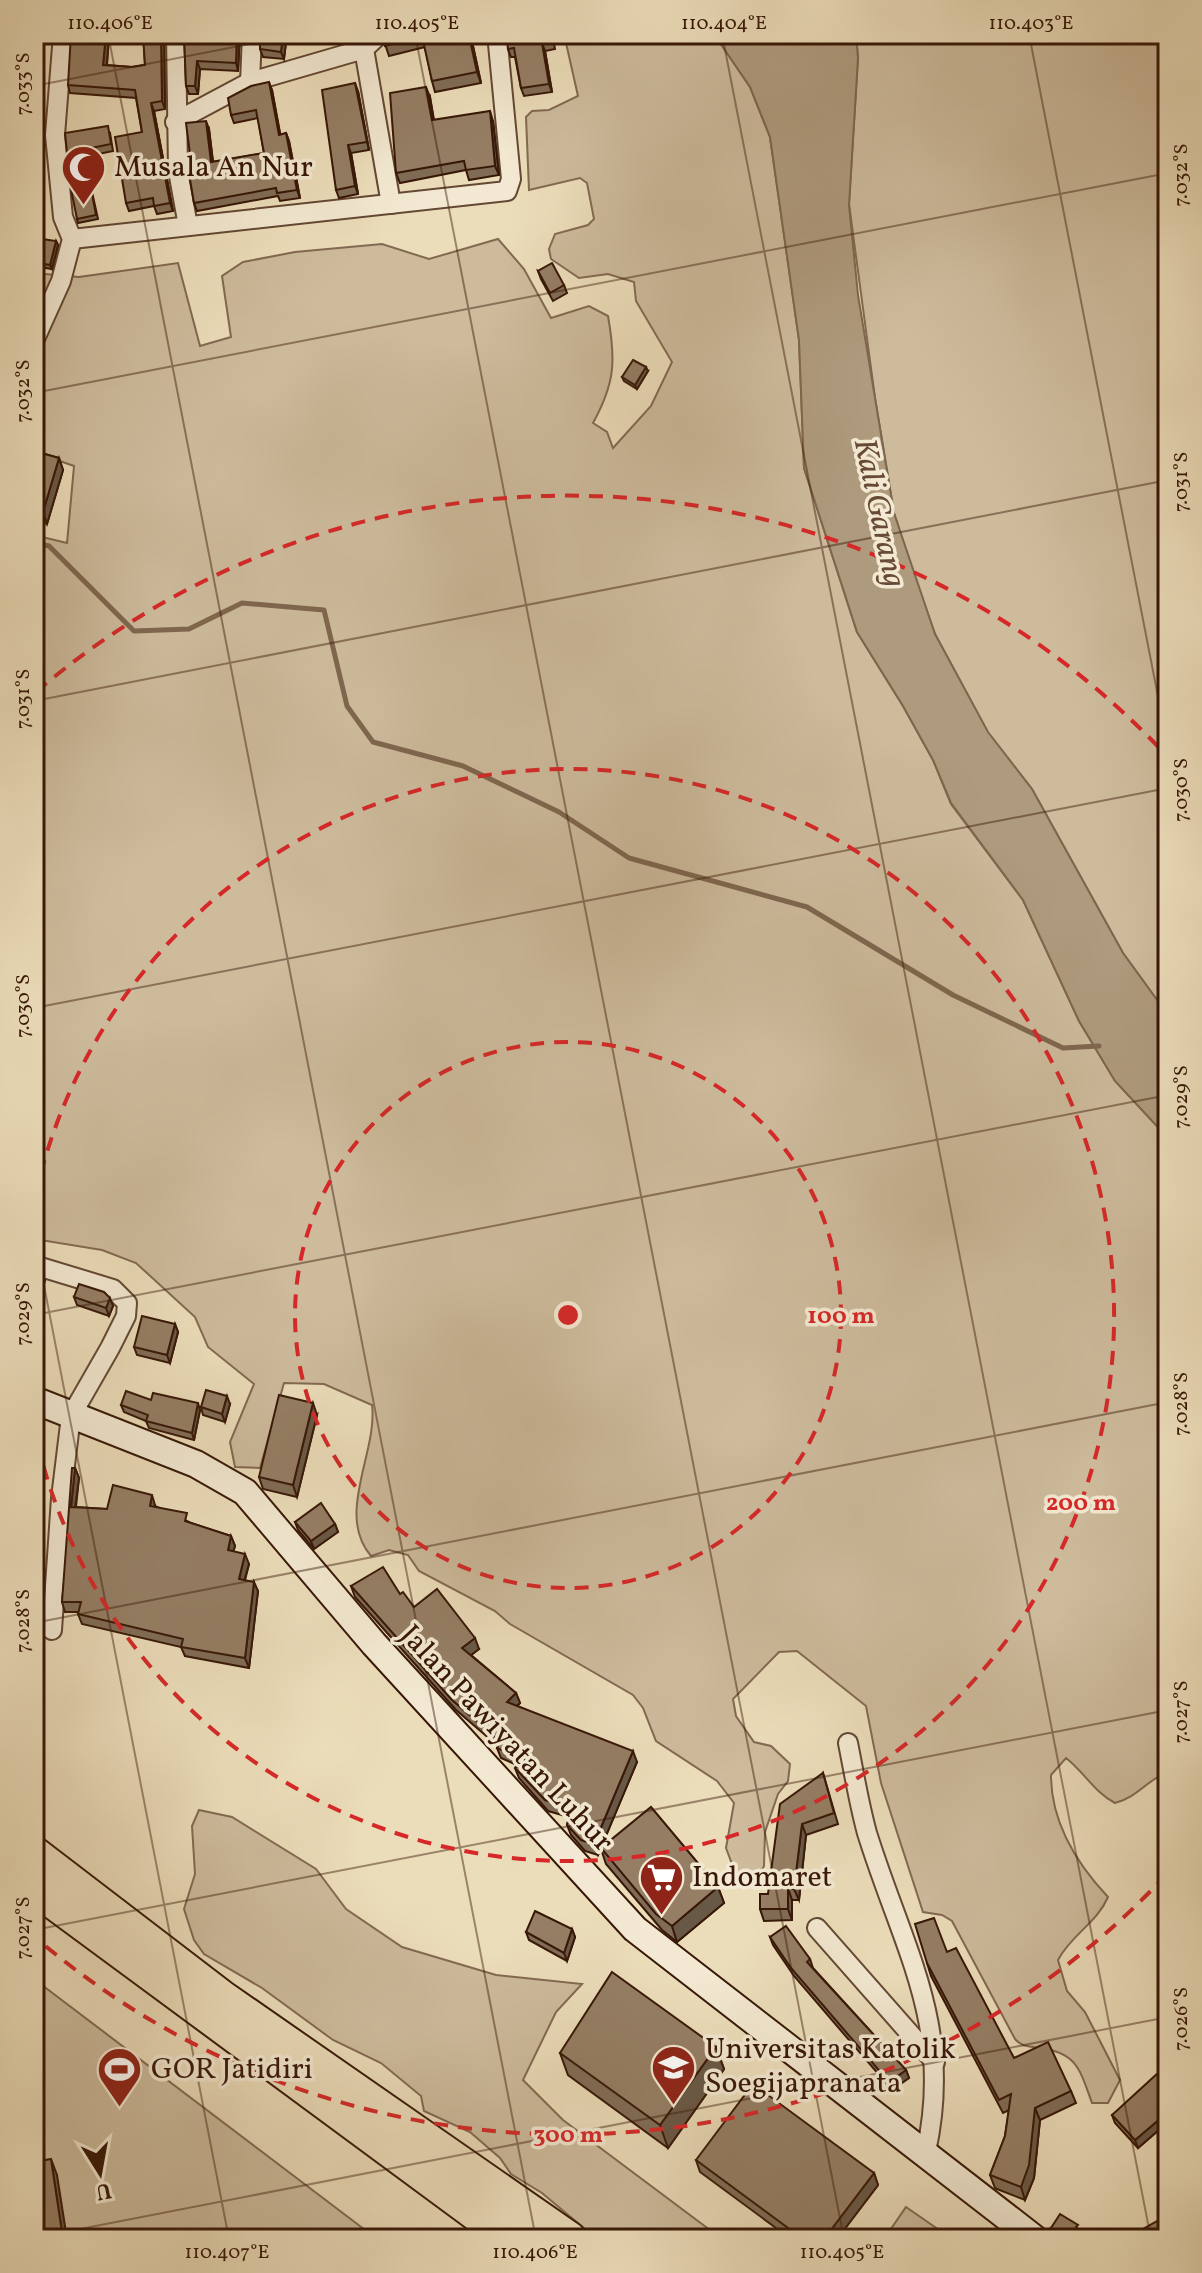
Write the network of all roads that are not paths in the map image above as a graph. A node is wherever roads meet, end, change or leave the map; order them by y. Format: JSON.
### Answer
{"nodes":[{"id":1,"x":63,"y":34,"type":"edge"},
{"id":2,"x":176,"y":34,"type":"edge"},
{"id":3,"x":252,"y":34,"type":"edge"},
{"id":4,"x":380,"y":34,"type":"edge"},
{"id":5,"x":497,"y":34,"type":"edge"},
{"id":6,"x":364,"y":49,"type":"junction"},
{"id":7,"x":250,"y":82,"type":"junction"},
{"id":8,"x":175,"y":122,"type":"junction"},
{"id":9,"x":391,"y":204,"type":"junction"},
{"id":10,"x":188,"y":226,"type":"junction"},
{"id":11,"x":72,"y":239,"type":"junction"},
{"id":12,"x":34,"y":341,"type":"edge"},
{"id":13,"x":34,"y":1265,"type":"edge"},
{"id":14,"x":34,"y":1400,"type":"edge"},
{"id":15,"x":71,"y":1416,"type":"junction"},
{"id":16,"x":52,"y":1630,"type":"dead end"},
{"id":17,"x":848,"y":1743,"type":"dead end"},
{"id":18,"x":34,"y":1854,"type":"edge"},
{"id":19,"x":34,"y":1887,"type":"edge"},
{"id":20,"x":817,"y":1928,"type":"dead end"},
{"id":21,"x":935,"y":2062,"type":"junction"},
{"id":22,"x":926,"y":2152,"type":"junction"},
{"id":23,"x":511,"y":2239,"type":"edge"},
{"id":24,"x":569,"y":2239,"type":"edge"},
{"id":25,"x":1035,"y":2239,"type":"edge"}],
"edges":[{"from":1,"to":11,"type":"street"},
{"from":2,"to":8,"type":"street"},
{"from":3,"to":7,"type":"street"},
{"from":4,"to":6,"type":"street"},
{"from":5,"to":9,"type":"street"},
{"from":6,"to":7,"type":"street"},
{"from":6,"to":9,"type":"street"},
{"from":7,"to":8,"type":"street"},
{"from":8,"to":10,"type":"street"},
{"from":9,"to":10,"type":"street"},
{"from":10,"to":11,"type":"street"},
{"from":11,"to":12,"type":"street"},
{"from":13,"to":15,"type":"street"},
{"from":14,"to":15,"type":"main road","name":"Jalan Pawiyatan Luhur"},
{"from":15,"to":16,"type":"street"},
{"from":15,"to":22,"type":"main road","name":"Jalan Pawiyatan Luhur"},
{"from":17,"to":21,"type":"street"},
{"from":18,"to":24,"type":"highway"},
{"from":19,"to":23,"type":"highway"},
{"from":20,"to":21,"type":"street"},
{"from":21,"to":22,"type":"street"},
{"from":22,"to":25,"type":"main road","name":"Jalan Pawiyatan Luhur"}]}
